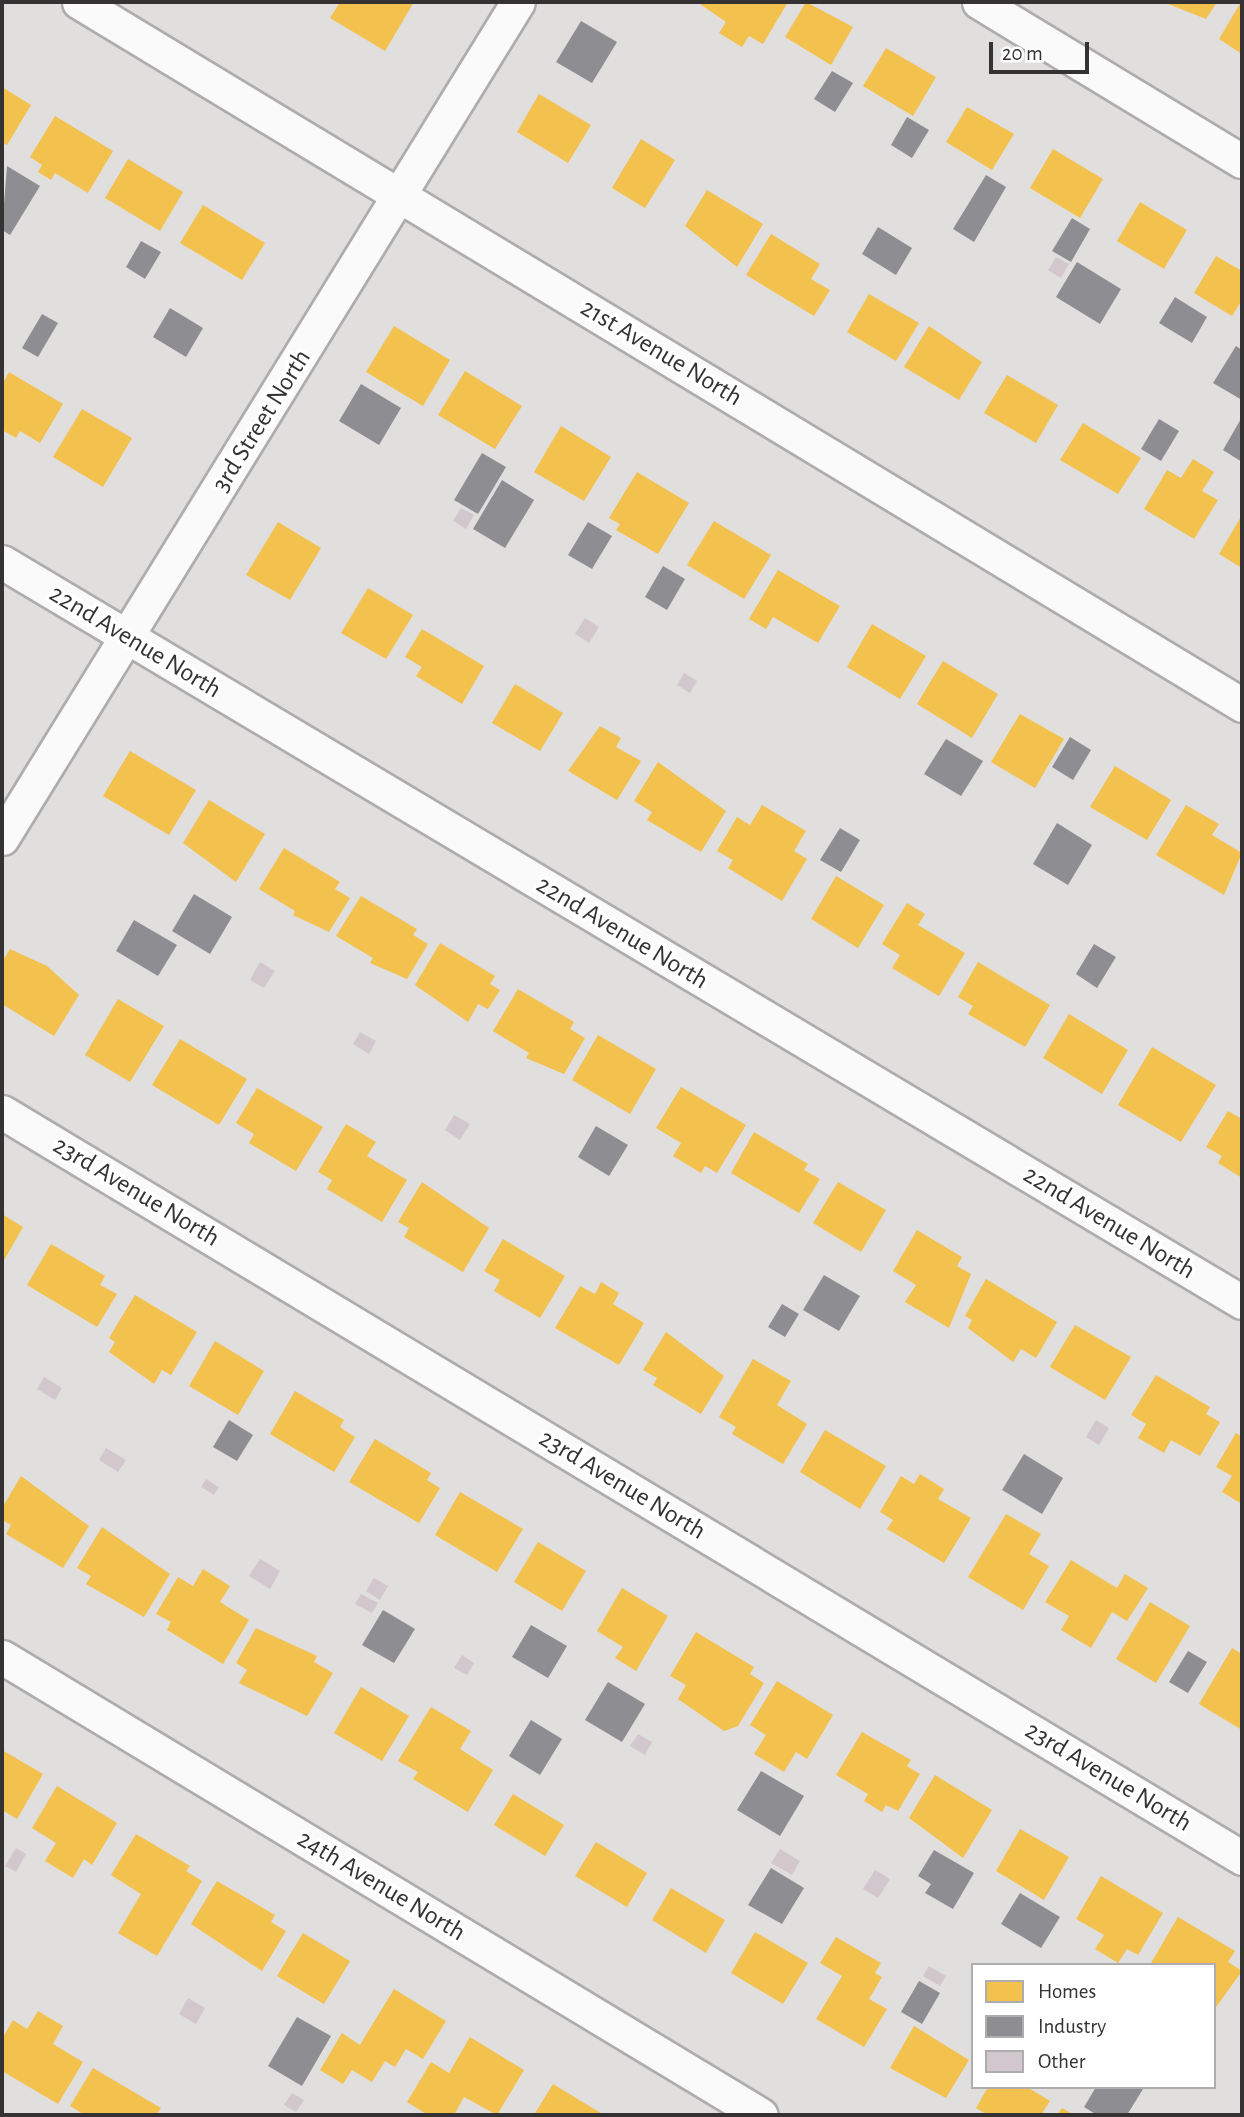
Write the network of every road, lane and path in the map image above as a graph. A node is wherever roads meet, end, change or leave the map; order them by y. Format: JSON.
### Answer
{"nodes":[{"id":1,"x":79,"y":2,"type":"edge"},
{"id":2,"x":518,"y":2,"type":"edge"},
{"id":3,"x":979,"y":2,"type":"edge"},
{"id":4,"x":1242,"y":161,"type":"edge"},
{"id":5,"x":402,"y":196,"type":"junction"},
{"id":6,"x":2,"y":562,"type":"edge"},
{"id":7,"x":127,"y":638,"type":"junction"},
{"id":8,"x":1242,"y":705,"type":"edge"},
{"id":9,"x":2,"y":838,"type":"edge"},
{"id":10,"x":2,"y":1112,"type":"edge"},
{"id":11,"x":1242,"y":1302,"type":"edge"},
{"id":12,"x":2,"y":1657,"type":"edge"},
{"id":13,"x":1242,"y":1858,"type":"edge"},
{"id":14,"x":761,"y":2115,"type":"edge"}],
"edges":[{"from":1,"to":5,"type":"street","name":"21st Avenue North"},
{"from":2,"to":5,"type":"street","name":"3rd Street North"},
{"from":3,"to":4,"type":"street"},
{"from":5,"to":7,"type":"street","name":"3rd Street North"},
{"from":5,"to":8,"type":"street","name":"21st Avenue North"},
{"from":6,"to":7,"type":"street","name":"22nd Avenue North"},
{"from":7,"to":9,"type":"street","name":"3rd Street North"},
{"from":7,"to":11,"type":"street","name":"22nd Avenue North"},
{"from":10,"to":13,"type":"street","name":"23rd Avenue North"},
{"from":12,"to":14,"type":"street","name":"24th Avenue North"}]}
